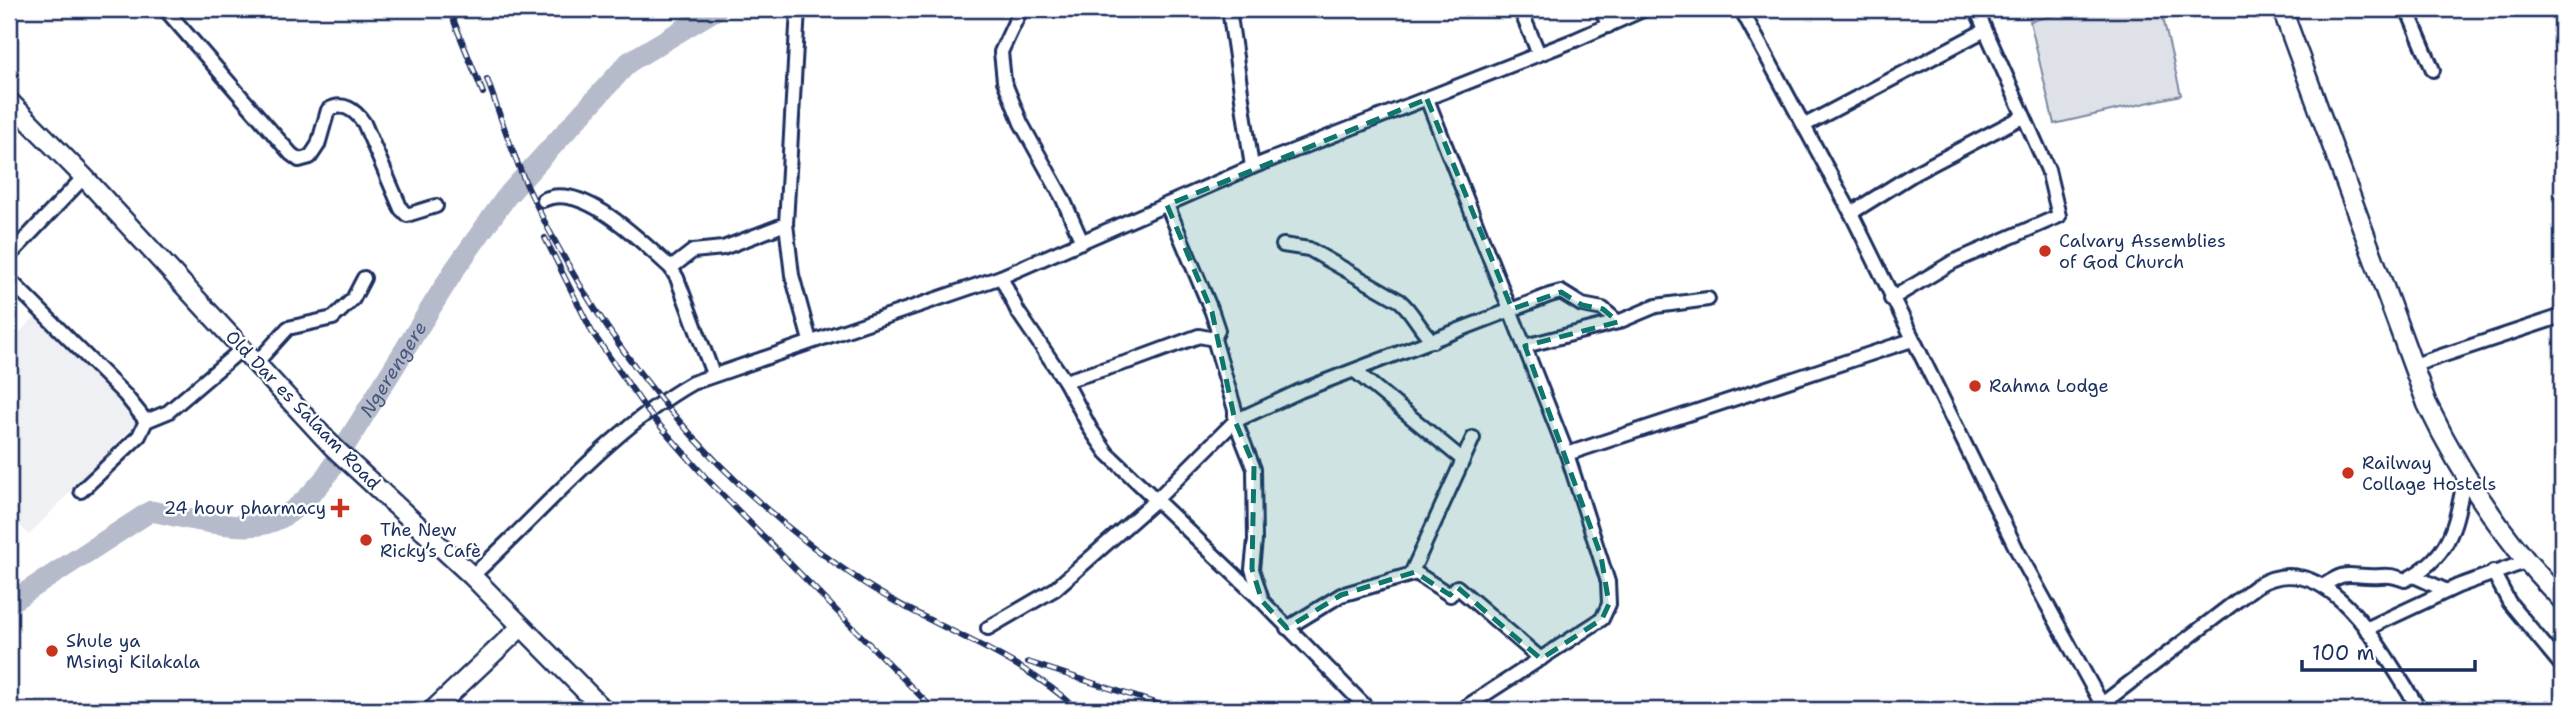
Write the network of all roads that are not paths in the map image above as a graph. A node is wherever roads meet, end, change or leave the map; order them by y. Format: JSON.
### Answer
{"nodes":[{"id":1,"x":165,"y":9,"type":"edge"},
{"id":2,"x":798,"y":9,"type":"edge"},
{"id":3,"x":1021,"y":9,"type":"edge"},
{"id":4,"x":1229,"y":9,"type":"edge"},
{"id":5,"x":1520,"y":9,"type":"edge"},
{"id":6,"x":1602,"y":9,"type":"edge"},
{"id":7,"x":1646,"y":9,"type":"edge"},
{"id":8,"x":1741,"y":9,"type":"edge"},
{"id":9,"x":1976,"y":9,"type":"edge"},
{"id":10,"x":2282,"y":9,"type":"edge"},
{"id":11,"x":2407,"y":9,"type":"edge"},
{"id":12,"x":1608,"y":26,"type":"junction"},
{"id":13,"x":1985,"y":30,"type":"junction"},
{"id":14,"x":1539,"y":54,"type":"junction"},
{"id":15,"x":2433,"y":70,"type":"dead end"},
{"id":16,"x":1427,"y":99,"type":"junction"},
{"id":17,"x":9,"y":101,"type":"edge"},
{"id":18,"x":2022,"y":117,"type":"junction"},
{"id":19,"x":1805,"y":125,"type":"junction"},
{"id":20,"x":1252,"y":167,"type":"junction"},
{"id":21,"x":84,"y":177,"type":"junction"},
{"id":22,"x":543,"y":200,"type":"dead end"},
{"id":23,"x":1167,"y":205,"type":"junction"},
{"id":24,"x":436,"y":206,"type":"dead end"},
{"id":25,"x":1851,"y":213,"type":"junction"},
{"id":26,"x":786,"y":224,"type":"junction"},
{"id":27,"x":1082,"y":242,"type":"junction"},
{"id":28,"x":1283,"y":245,"type":"dead end"},
{"id":29,"x":9,"y":256,"type":"edge"},
{"id":30,"x":671,"y":268,"type":"junction"},
{"id":31,"x":1001,"y":277,"type":"junction"},
{"id":32,"x":364,"y":278,"type":"dead end"},
{"id":33,"x":9,"y":279,"type":"edge"},
{"id":34,"x":1708,"y":299,"type":"dead end"},
{"id":35,"x":1891,"y":299,"type":"junction"},
{"id":36,"x":1512,"y":309,"type":"junction"},
{"id":37,"x":2562,"y":316,"type":"edge"},
{"id":38,"x":1618,"y":322,"type":"junction"},
{"id":39,"x":1214,"y":339,"type":"junction"},
{"id":40,"x":1912,"y":340,"type":"junction"},
{"id":41,"x":810,"y":341,"type":"junction"},
{"id":42,"x":1433,"y":341,"type":"junction"},
{"id":43,"x":1525,"y":346,"type":"junction"},
{"id":44,"x":243,"y":348,"type":"junction"},
{"id":45,"x":257,"y":362,"type":"junction"},
{"id":46,"x":2410,"y":366,"type":"junction"},
{"id":47,"x":1355,"y":371,"type":"junction"},
{"id":48,"x":713,"y":374,"type":"junction"},
{"id":49,"x":1065,"y":381,"type":"junction"},
{"id":50,"x":146,"y":421,"type":"junction"},
{"id":51,"x":1235,"y":421,"type":"junction"},
{"id":52,"x":1473,"y":438,"type":"dead end"},
{"id":53,"x":1567,"y":454,"type":"junction"},
{"id":54,"x":1462,"y":459,"type":"junction"},
{"id":55,"x":2465,"y":476,"type":"junction"},
{"id":56,"x":81,"y":491,"type":"dead end"},
{"id":57,"x":1156,"y":500,"type":"junction"},
{"id":58,"x":2525,"y":562,"type":"junction"},
{"id":59,"x":2493,"y":572,"type":"junction"},
{"id":60,"x":1412,"y":574,"type":"junction"},
{"id":61,"x":472,"y":576,"type":"junction"},
{"id":62,"x":2414,"y":576,"type":"junction"},
{"id":63,"x":2324,"y":585,"type":"junction"},
{"id":64,"x":2447,"y":591,"type":"junction"},
{"id":65,"x":2562,"y":600,"type":"edge"},
{"id":66,"x":1262,"y":601,"type":"junction"},
{"id":67,"x":522,"y":626,"type":"junction"},
{"id":68,"x":988,"y":628,"type":"dead end"},
{"id":69,"x":1287,"y":628,"type":"junction"},
{"id":70,"x":2366,"y":629,"type":"junction"},
{"id":71,"x":1541,"y":659,"type":"junction"},
{"id":72,"x":2562,"y":666,"type":"edge"},
{"id":73,"x":2103,"y":707,"type":"edge"},
{"id":74,"x":433,"y":710,"type":"edge"},
{"id":75,"x":604,"y":710,"type":"edge"},
{"id":76,"x":1369,"y":710,"type":"edge"},
{"id":77,"x":1461,"y":710,"type":"edge"},
{"id":78,"x":2420,"y":710,"type":"edge"}],
"edges":[{"from":1,"to":24,"type":"street"},
{"from":2,"to":26,"type":"street"},
{"from":3,"to":27,"type":"street"},
{"from":4,"to":20,"type":"street"},
{"from":5,"to":14,"type":"street"},
{"from":6,"to":12,"type":"street"},
{"from":7,"to":12,"type":"street"},
{"from":8,"to":19,"type":"street"},
{"from":9,"to":13,"type":"street"},
{"from":10,"to":46,"type":"main road"},
{"from":11,"to":15,"type":"street"},
{"from":12,"to":14,"type":"street"},
{"from":13,"to":18,"type":"street"},
{"from":13,"to":19,"type":"street"},
{"from":14,"to":16,"type":"street"},
{"from":16,"to":20,"type":"street"},
{"from":16,"to":36,"type":"street"},
{"from":17,"to":21,"type":"main road","name":"Old Dar es Salaam Road"},
{"from":18,"to":25,"type":"street"},
{"from":18,"to":35,"type":"street"},
{"from":19,"to":25,"type":"street"},
{"from":20,"to":23,"type":"street"},
{"from":21,"to":29,"type":"street"},
{"from":21,"to":44,"type":"main road","name":"Old Dar es Salaam Road"},
{"from":22,"to":30,"type":"street"},
{"from":23,"to":27,"type":"street"},
{"from":23,"to":39,"type":"street"},
{"from":25,"to":35,"type":"street"},
{"from":26,"to":30,"type":"street"},
{"from":26,"to":41,"type":"street"},
{"from":27,"to":31,"type":"street"},
{"from":28,"to":42,"type":"street"},
{"from":30,"to":48,"type":"street"},
{"from":31,"to":41,"type":"street"},
{"from":31,"to":49,"type":"street"},
{"from":32,"to":45,"type":"street"},
{"from":33,"to":50,"type":"street"},
{"from":34,"to":38,"type":"street"},
{"from":35,"to":40,"type":"street"},
{"from":36,"to":38,"type":"street"},
{"from":36,"to":42,"type":"street"},
{"from":36,"to":43,"type":"street"},
{"from":37,"to":46,"type":"street"},
{"from":38,"to":43,"type":"street"},
{"from":39,"to":49,"type":"street"},
{"from":39,"to":51,"type":"street"},
{"from":40,"to":53,"type":"street"},
{"from":40,"to":73,"type":"street"},
{"from":41,"to":48,"type":"street"},
{"from":42,"to":47,"type":"street"},
{"from":43,"to":53,"type":"street"},
{"from":44,"to":45,"type":"main road","name":"Old Dar es Salaam Road"},
{"from":44,"to":50,"type":"street"},
{"from":45,"to":61,"type":"main road","name":"Old Dar es Salaam Road"},
{"from":46,"to":55,"type":"main road"},
{"from":47,"to":51,"type":"street"},
{"from":47,"to":54,"type":"street"},
{"from":48,"to":61,"type":"street"},
{"from":49,"to":57,"type":"street"},
{"from":50,"to":56,"type":"street"},
{"from":51,"to":57,"type":"street"},
{"from":51,"to":66,"type":"street"},
{"from":52,"to":54,"type":"street"},
{"from":53,"to":71,"type":"street"},
{"from":54,"to":60,"type":"street"},
{"from":55,"to":58,"type":"main road"},
{"from":55,"to":62,"type":"street"},
{"from":57,"to":66,"type":"street"},
{"from":57,"to":68,"type":"street"},
{"from":58,"to":59,"type":"street"},
{"from":58,"to":65,"type":"main road"},
{"from":59,"to":64,"type":"street"},
{"from":59,"to":72,"type":"street"},
{"from":60,"to":69,"type":"street"},
{"from":60,"to":71,"type":"street"},
{"from":61,"to":67,"type":"main road","name":"Old Dar es Salaam Road"},
{"from":62,"to":63,"type":"street"},
{"from":62,"to":64,"type":"street"},
{"from":63,"to":70,"type":"street"},
{"from":63,"to":73,"type":"street"},
{"from":64,"to":70,"type":"street"},
{"from":66,"to":69,"type":"street"},
{"from":67,"to":74,"type":"main road"},
{"from":67,"to":75,"type":"main road","name":"Old Dar es Salaam Road"},
{"from":69,"to":76,"type":"street"},
{"from":70,"to":78,"type":"street"},
{"from":71,"to":77,"type":"street"}]}
